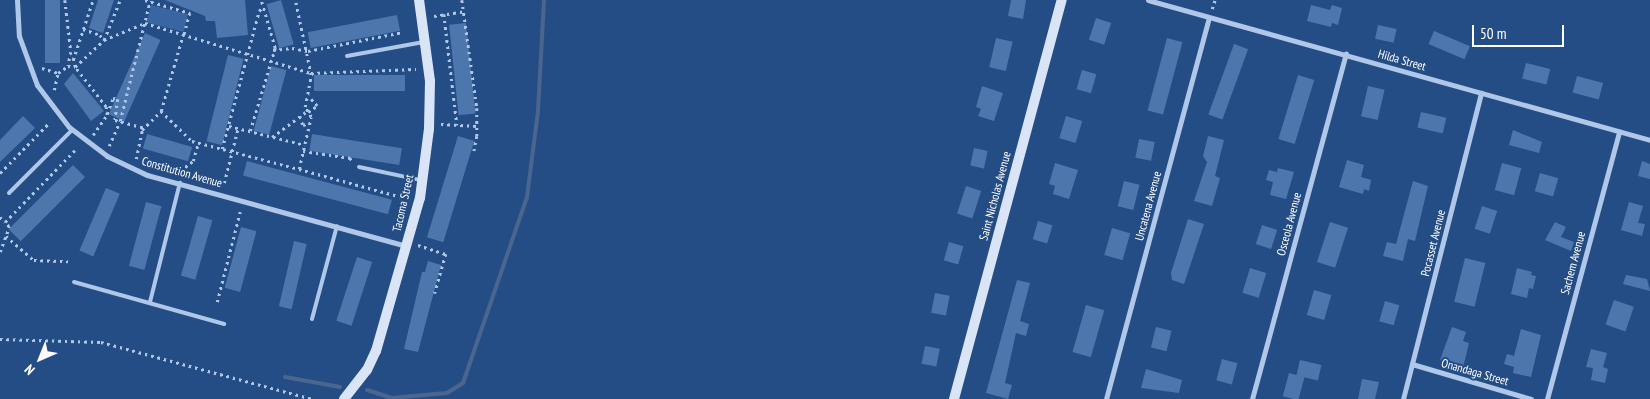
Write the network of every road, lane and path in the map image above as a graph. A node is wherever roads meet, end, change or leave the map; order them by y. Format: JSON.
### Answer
{"nodes":[{"id":1,"x":17,"y":0,"type":"edge"},
{"id":2,"x":65,"y":0,"type":"edge"},
{"id":3,"x":93,"y":0,"type":"edge"},
{"id":4,"x":120,"y":0,"type":"edge"},
{"id":5,"x":145,"y":0,"type":"edge"},
{"id":6,"x":261,"y":0,"type":"edge"},
{"id":7,"x":295,"y":0,"type":"edge"},
{"id":8,"x":418,"y":0,"type":"edge"},
{"id":9,"x":462,"y":0,"type":"edge"},
{"id":10,"x":1062,"y":0,"type":"edge"},
{"id":11,"x":1148,"y":0,"type":"edge"},
{"id":12,"x":150,"y":2,"type":"junction"},
{"id":13,"x":263,"y":7,"type":"junction"},
{"id":14,"x":465,"y":11,"type":"junction"},
{"id":15,"x":444,"y":14,"type":"junction"},
{"id":16,"x":434,"y":16,"type":"dead end"},
{"id":17,"x":1209,"y":18,"type":"junction"},
{"id":18,"x":145,"y":24,"type":"junction"},
{"id":19,"x":83,"y":29,"type":"junction"},
{"id":20,"x":403,"y":32,"type":"dead end"},
{"id":21,"x":184,"y":35,"type":"junction"},
{"id":22,"x":104,"y":40,"type":"junction"},
{"id":23,"x":426,"y":41,"type":"junction"},
{"id":24,"x":274,"y":50,"type":"junction"},
{"id":25,"x":308,"y":51,"type":"junction"},
{"id":26,"x":71,"y":52,"type":"junction"},
{"id":27,"x":247,"y":54,"type":"junction"},
{"id":28,"x":1346,"y":54,"type":"junction"},
{"id":29,"x":347,"y":56,"type":"dead end"},
{"id":30,"x":73,"y":60,"type":"junction"},
{"id":31,"x":269,"y":61,"type":"junction"},
{"id":32,"x":68,"y":66,"type":"junction"},
{"id":33,"x":74,"y":67,"type":"junction"},
{"id":34,"x":42,"y":68,"type":"dead end"},
{"id":35,"x":416,"y":70,"type":"dead end"},
{"id":36,"x":58,"y":73,"type":"junction"},
{"id":37,"x":311,"y":74,"type":"junction"},
{"id":38,"x":54,"y":90,"type":"dead end"},
{"id":39,"x":1481,"y":92,"type":"junction"},
{"id":40,"x":308,"y":96,"type":"junction"},
{"id":41,"x":161,"y":111,"type":"junction"},
{"id":42,"x":308,"y":112,"type":"junction"},
{"id":43,"x":107,"y":115,"type":"junction"},
{"id":44,"x":300,"y":116,"type":"junction"},
{"id":45,"x":120,"y":121,"type":"junction"},
{"id":46,"x":309,"y":123,"type":"junction"},
{"id":47,"x":48,"y":124,"type":"dead end"},
{"id":48,"x":441,"y":124,"type":"dead end"},
{"id":49,"x":457,"y":125,"type":"junction"},
{"id":50,"x":229,"y":126,"type":"junction"},
{"id":51,"x":478,"y":126,"type":"junction"},
{"id":52,"x":144,"y":128,"type":"junction"},
{"id":53,"x":238,"y":128,"type":"junction"},
{"id":54,"x":72,"y":130,"type":"junction"},
{"id":55,"x":250,"y":131,"type":"junction"},
{"id":56,"x":1619,"y":132,"type":"junction"},
{"id":57,"x":93,"y":135,"type":"dead end"},
{"id":58,"x":272,"y":137,"type":"junction"},
{"id":59,"x":1650,"y":140,"type":"edge"},
{"id":60,"x":198,"y":143,"type":"junction"},
{"id":61,"x":305,"y":145,"type":"junction"},
{"id":62,"x":109,"y":146,"type":"dead end"},
{"id":63,"x":222,"y":149,"type":"junction"},
{"id":64,"x":75,"y":150,"type":"dead end"},
{"id":65,"x":303,"y":151,"type":"junction"},
{"id":66,"x":474,"y":151,"type":"dead end"},
{"id":67,"x":232,"y":152,"type":"junction"},
{"id":68,"x":136,"y":159,"type":"dead end"},
{"id":69,"x":359,"y":167,"type":"joint"},
{"id":70,"x":299,"y":169,"type":"junction"},
{"id":71,"x":180,"y":172,"type":"dead end"},
{"id":72,"x":0,"y":173,"type":"edge"},
{"id":73,"x":422,"y":180,"type":"junction"},
{"id":74,"x":180,"y":183,"type":"junction"},
{"id":75,"x":224,"y":183,"type":"dead end"},
{"id":76,"x":10,"y":193,"type":"dead end"},
{"id":77,"x":405,"y":198,"type":"dead end"},
{"id":78,"x":240,"y":212,"type":"dead end"},
{"id":79,"x":0,"y":217,"type":"edge"},
{"id":80,"x":5,"y":222,"type":"junction"},
{"id":81,"x":337,"y":226,"type":"junction"},
{"id":82,"x":6,"y":236,"type":"junction"},
{"id":83,"x":411,"y":246,"type":"junction"},
{"id":84,"x":0,"y":252,"type":"edge"},
{"id":85,"x":68,"y":261,"type":"dead end"},
{"id":86,"x":74,"y":282,"type":"dead end"},
{"id":87,"x":435,"y":293,"type":"dead end"},
{"id":88,"x":150,"y":302,"type":"junction"},
{"id":89,"x":217,"y":302,"type":"dead end"},
{"id":90,"x":312,"y":319,"type":"dead end"},
{"id":91,"x":224,"y":324,"type":"dead end"},
{"id":92,"x":0,"y":339,"type":"edge"},
{"id":93,"x":1412,"y":364,"type":"junction"},
{"id":94,"x":312,"y":399,"type":"edge"},
{"id":95,"x":344,"y":399,"type":"edge"},
{"id":96,"x":954,"y":399,"type":"edge"},
{"id":97,"x":1106,"y":399,"type":"edge"},
{"id":98,"x":1252,"y":399,"type":"edge"},
{"id":99,"x":1403,"y":399,"type":"edge"},
{"id":100,"x":1531,"y":399,"type":"edge"},
{"id":101,"x":1547,"y":399,"type":"edge"}],
"edges":[{"from":1,"to":54,"type":"street","name":"Constitution Avenue"},
{"from":2,"to":26,"type":"path"},
{"from":3,"to":19,"type":"path"},
{"from":4,"to":22,"type":"path"},
{"from":5,"to":12,"type":"path"},
{"from":6,"to":13,"type":"path"},
{"from":7,"to":25,"type":"path"},
{"from":8,"to":23,"type":"street","name":"Tacoma Street"},
{"from":9,"to":14,"type":"path"},
{"from":10,"to":96,"type":"street","name":"Saint Nicholas Avenue"},
{"from":11,"to":17,"type":"street","name":"Hilda Street"},
{"from":12,"to":18,"type":"path"},
{"from":12,"to":21,"type":"path"},
{"from":13,"to":24,"type":"path"},
{"from":13,"to":27,"type":"path"},
{"from":14,"to":15,"type":"path"},
{"from":14,"to":51,"type":"path"},
{"from":15,"to":16,"type":"path"},
{"from":15,"to":49,"type":"path"},
{"from":17,"to":28,"type":"street","name":"Hilda Street"},
{"from":17,"to":97,"type":"street","name":"Uncatena Avenue"},
{"from":18,"to":21,"type":"path"},
{"from":18,"to":22,"type":"path"},
{"from":18,"to":45,"type":"path"},
{"from":19,"to":22,"type":"path"},
{"from":19,"to":30,"type":"path"},
{"from":20,"to":25,"type":"path"},
{"from":21,"to":27,"type":"path"},
{"from":21,"to":41,"type":"path"},
{"from":22,"to":33,"type":"path"},
{"from":23,"to":29,"type":"lane"},
{"from":23,"to":73,"type":"street","name":"Tacoma Street"},
{"from":24,"to":25,"type":"path"},
{"from":24,"to":31,"type":"path"},
{"from":25,"to":37,"type":"path"},
{"from":26,"to":30,"type":"path"},
{"from":26,"to":32,"type":"path"},
{"from":27,"to":31,"type":"path"},
{"from":27,"to":50,"type":"path"},
{"from":28,"to":39,"type":"street","name":"Hilda Street"},
{"from":28,"to":98,"type":"street","name":"Osceola Avenue"},
{"from":30,"to":33,"type":"path"},
{"from":31,"to":37,"type":"path"},
{"from":31,"to":55,"type":"path"},
{"from":32,"to":33,"type":"path"},
{"from":32,"to":36,"type":"path"},
{"from":33,"to":43,"type":"path"},
{"from":34,"to":36,"type":"path"},
{"from":35,"to":37,"type":"path"},
{"from":36,"to":38,"type":"path"},
{"from":37,"to":40,"type":"path"},
{"from":39,"to":56,"type":"street","name":"Hilda Street"},
{"from":39,"to":93,"type":"street","name":"Pocasset Avenue"},
{"from":40,"to":42,"type":"path"},
{"from":40,"to":42,"type":"path"},
{"from":41,"to":52,"type":"path"},
{"from":41,"to":60,"type":"path"},
{"from":42,"to":44,"type":"path"},
{"from":42,"to":46,"type":"path"},
{"from":43,"to":45,"type":"path"},
{"from":43,"to":57,"type":"path"},
{"from":44,"to":46,"type":"path"},
{"from":44,"to":58,"type":"path"},
{"from":45,"to":52,"type":"path"},
{"from":45,"to":62,"type":"path"},
{"from":46,"to":61,"type":"path"},
{"from":47,"to":72,"type":"path"},
{"from":48,"to":49,"type":"path"},
{"from":49,"to":51,"type":"path"},
{"from":50,"to":53,"type":"path"},
{"from":50,"to":63,"type":"path"},
{"from":51,"to":66,"type":"path"},
{"from":52,"to":68,"type":"path"},
{"from":53,"to":55,"type":"path"},
{"from":53,"to":67,"type":"path"},
{"from":54,"to":74,"type":"street","name":"Constitution Avenue"},
{"from":54,"to":76,"type":"lane"},
{"from":55,"to":58,"type":"path"},
{"from":56,"to":59,"type":"street","name":"Hilda Street"},
{"from":56,"to":101,"type":"street","name":"Sachem Avenue"},
{"from":58,"to":61,"type":"path"},
{"from":60,"to":63,"type":"path"},
{"from":60,"to":71,"type":"path"},
{"from":61,"to":65,"type":"path"},
{"from":63,"to":67,"type":"path"},
{"from":64,"to":80,"type":"path"},
{"from":65,"to":69,"type":"path"},
{"from":65,"to":70,"type":"path"},
{"from":67,"to":70,"type":"path"},
{"from":67,"to":75,"type":"path"},
{"from":69,"to":73,"type":"lane"},
{"from":70,"to":77,"type":"path"},
{"from":73,"to":83,"type":"street","name":"Tacoma Street"},
{"from":74,"to":81,"type":"street","name":"Constitution Avenue"},
{"from":74,"to":88,"type":"lane"},
{"from":78,"to":89,"type":"path"},
{"from":79,"to":80,"type":"path"},
{"from":80,"to":82,"type":"path"},
{"from":81,"to":83,"type":"street","name":"Constitution Avenue"},
{"from":81,"to":90,"type":"lane"},
{"from":82,"to":84,"type":"path"},
{"from":82,"to":85,"type":"path"},
{"from":83,"to":87,"type":"path"},
{"from":83,"to":95,"type":"street","name":"Tacoma Street"},
{"from":86,"to":88,"type":"lane"},
{"from":88,"to":91,"type":"lane"},
{"from":92,"to":94,"type":"path"},
{"from":93,"to":99,"type":"street","name":"Pocasset Avenue"},
{"from":93,"to":100,"type":"street","name":"Onandaga Street"}]}
